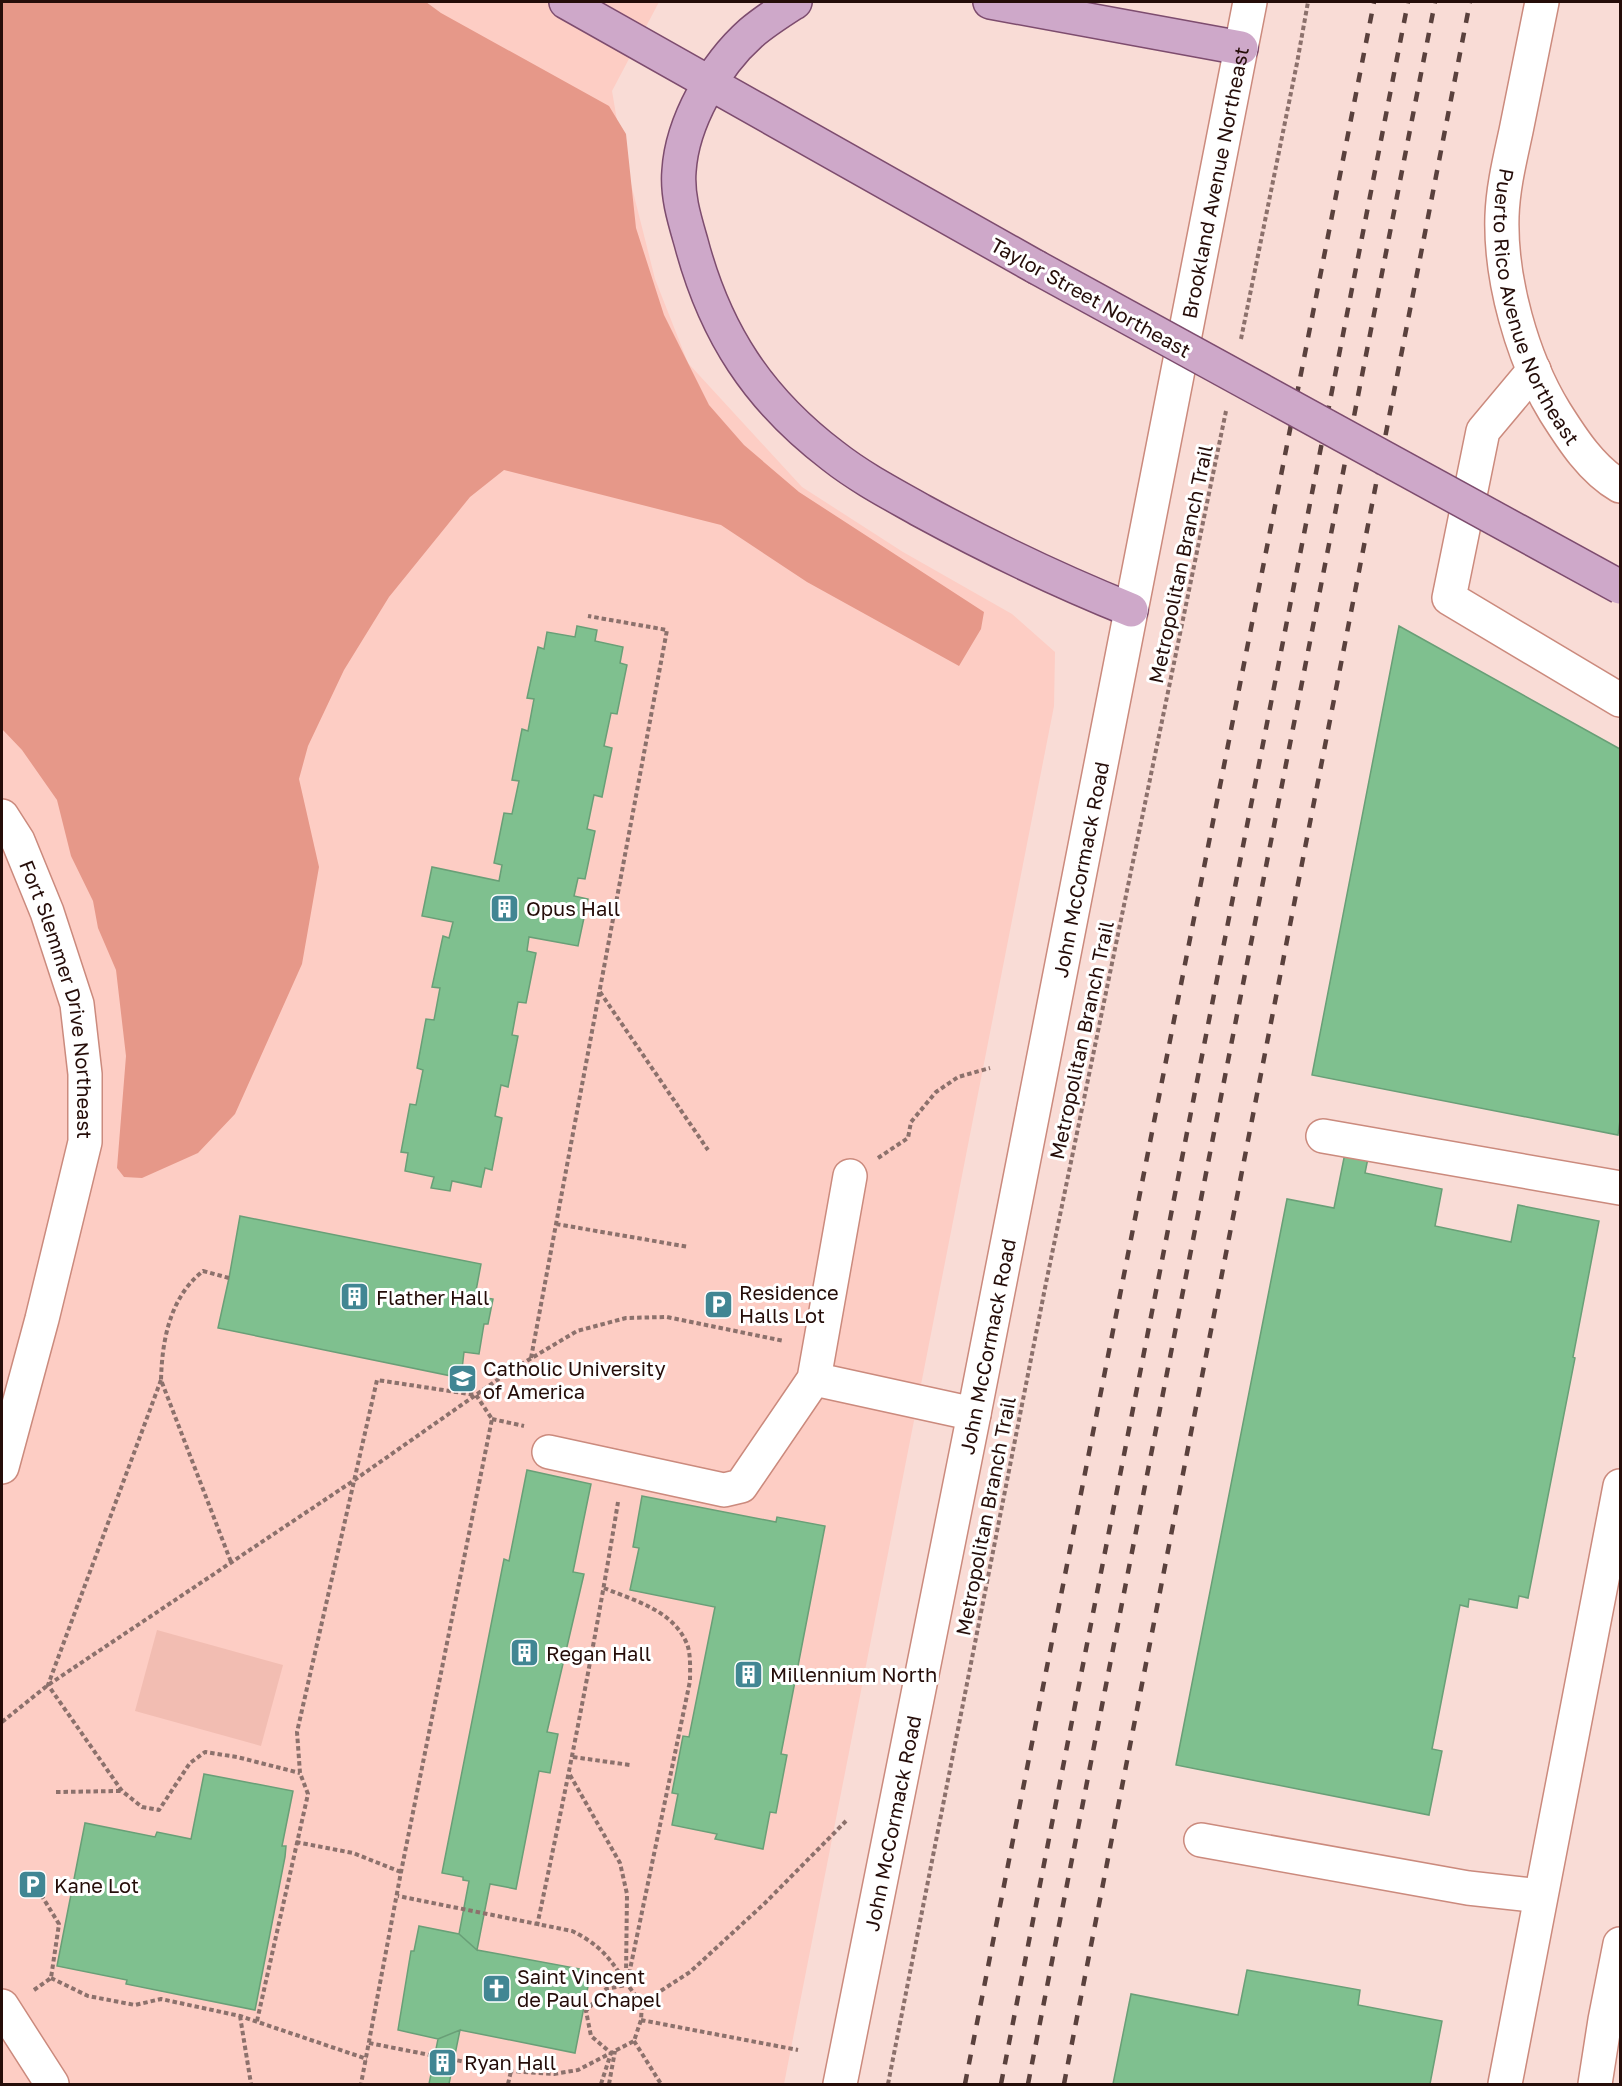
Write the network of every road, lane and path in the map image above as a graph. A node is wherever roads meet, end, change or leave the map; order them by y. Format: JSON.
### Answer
{"nodes":[{"id":1,"x":566,"y":2,"type":"edge"},
{"id":2,"x":795,"y":2,"type":"edge"},
{"id":3,"x":990,"y":2,"type":"edge"},
{"id":4,"x":1250,"y":2,"type":"edge"},
{"id":5,"x":1308,"y":2,"type":"edge"},
{"id":6,"x":1542,"y":2,"type":"edge"},
{"id":7,"x":1241,"y":48,"type":"junction"},
{"id":8,"x":709,"y":84,"type":"junction"},
{"id":9,"x":1240,"y":342,"type":"dead end"},
{"id":10,"x":1534,"y":370,"type":"junction"},
{"id":11,"x":1229,"y":400,"type":"dead end"},
{"id":12,"x":1620,"y":486,"type":"edge"},
{"id":13,"x":1620,"y":587,"type":"edge"},
{"id":14,"x":1131,"y":610,"type":"junction"},
{"id":15,"x":588,"y":616,"type":"dead end"},
{"id":16,"x":1620,"y":700,"type":"edge"},
{"id":17,"x":2,"y":816,"type":"edge"},
{"id":18,"x":600,"y":992,"type":"junction"},
{"id":19,"x":990,"y":1068,"type":"dead end"},
{"id":20,"x":1323,"y":1136,"type":"dead end"},
{"id":21,"x":708,"y":1150,"type":"dead end"},
{"id":22,"x":850,"y":1176,"type":"joint"},
{"id":23,"x":1620,"y":1188,"type":"edge"},
{"id":24,"x":556,"y":1224,"type":"junction"},
{"id":25,"x":689,"y":1247,"type":"dead end"},
{"id":26,"x":229,"y":1278,"type":"dead end"},
{"id":27,"x":531,"y":1358,"type":"junction"},
{"id":28,"x":817,"y":1365,"type":"junction"},
{"id":29,"x":161,"y":1380,"type":"junction"},
{"id":30,"x":476,"y":1395,"type":"junction"},
{"id":31,"x":974,"y":1414,"type":"junction"},
{"id":32,"x":549,"y":1452,"type":"dead end"},
{"id":33,"x":2,"y":1467,"type":"edge"},
{"id":34,"x":353,"y":1481,"type":"junction"},
{"id":35,"x":1620,"y":1486,"type":"edge"},
{"id":36,"x":618,"y":1500,"type":"dead end"},
{"id":37,"x":231,"y":1562,"type":"junction"},
{"id":38,"x":604,"y":1588,"type":"junction"},
{"id":39,"x":48,"y":1685,"type":"junction"},
{"id":40,"x":2,"y":1722,"type":"edge"},
{"id":41,"x":573,"y":1757,"type":"junction"},
{"id":42,"x":630,"y":1765,"type":"dead end"},
{"id":43,"x":300,"y":1773,"type":"junction"},
{"id":44,"x":570,"y":1775,"type":"junction"},
{"id":45,"x":122,"y":1791,"type":"junction"},
{"id":46,"x":56,"y":1792,"type":"dead end"},
{"id":47,"x":846,"y":1821,"type":"dead end"},
{"id":48,"x":1201,"y":1840,"type":"dead end"},
{"id":49,"x":296,"y":1842,"type":"junction"},
{"id":50,"x":401,"y":1872,"type":"junction"},
{"id":51,"x":40,"y":1893,"type":"dead end"},
{"id":52,"x":398,"y":1896,"type":"junction"},
{"id":53,"x":1540,"y":1896,"type":"junction"},
{"id":54,"x":537,"y":1926,"type":"junction"},
{"id":55,"x":1620,"y":1944,"type":"edge"},
{"id":56,"x":51,"y":1978,"type":"junction"},
{"id":57,"x":626,"y":1985,"type":"junction"},
{"id":58,"x":33,"y":1991,"type":"dead end"},
{"id":59,"x":642,"y":2003,"type":"junction"},
{"id":60,"x":2,"y":2006,"type":"edge"},
{"id":61,"x":240,"y":2016,"type":"junction"},
{"id":62,"x":642,"y":2020,"type":"junction"},
{"id":63,"x":257,"y":2021,"type":"junction"},
{"id":64,"x":634,"y":2041,"type":"junction"},
{"id":65,"x":369,"y":2043,"type":"junction"},
{"id":66,"x":798,"y":2050,"type":"dead end"},
{"id":67,"x":613,"y":2052,"type":"junction"},
{"id":68,"x":367,"y":2059,"type":"junction"},
{"id":69,"x":511,"y":2071,"type":"junction"},
{"id":70,"x":52,"y":2085,"type":"edge"},
{"id":71,"x":251,"y":2085,"type":"edge"},
{"id":72,"x":362,"y":2085,"type":"edge"},
{"id":73,"x":508,"y":2085,"type":"edge"},
{"id":74,"x":601,"y":2085,"type":"edge"},
{"id":75,"x":609,"y":2085,"type":"edge"},
{"id":76,"x":661,"y":2085,"type":"edge"},
{"id":77,"x":840,"y":2085,"type":"edge"},
{"id":78,"x":888,"y":2085,"type":"edge"},
{"id":79,"x":1504,"y":2085,"type":"edge"},
{"id":80,"x":1595,"y":2085,"type":"edge"}],
"edges":[{"from":1,"to":8,"type":"main road","name":"Taylor Street Northeast"},
{"from":2,"to":8,"type":"main road"},
{"from":3,"to":7,"type":"main road"},
{"from":4,"to":7,"type":"street","name":"Brookland Avenue Northeast"},
{"from":5,"to":9,"type":"path"},
{"from":6,"to":10,"type":"street","name":"Puerto Rico Avenue Northeast"},
{"from":7,"to":14,"type":"street","name":"Brookland Avenue Northeast"},
{"from":8,"to":13,"type":"main road","name":"Taylor Street Northeast","bridge":true},
{"from":8,"to":14,"type":"main road"},
{"from":10,"to":12,"type":"street","name":"Puerto Rico Avenue Northeast"},
{"from":10,"to":16,"type":"street"},
{"from":11,"to":78,"type":"path","name":"Metropolitan Branch Trail"},
{"from":14,"to":31,"type":"street","name":"John McCormack Road"},
{"from":15,"to":18,"type":"path"},
{"from":17,"to":33,"type":"street","name":"Fort Slemmer Drive Northeast"},
{"from":18,"to":21,"type":"path"},
{"from":18,"to":24,"type":"path"},
{"from":19,"to":22,"type":"path"},
{"from":20,"to":23,"type":"street"},
{"from":22,"to":28,"type":"street"},
{"from":24,"to":25,"type":"path"},
{"from":24,"to":27,"type":"path"},
{"from":26,"to":29,"type":"path"},
{"from":27,"to":28,"type":"path"},
{"from":27,"to":30,"type":"path"},
{"from":28,"to":31,"type":"street"},
{"from":28,"to":32,"type":"street"},
{"from":29,"to":37,"type":"path"},
{"from":29,"to":39,"type":"path"},
{"from":30,"to":34,"type":"path"},
{"from":30,"to":34,"type":"path"},
{"from":30,"to":50,"type":"path"},
{"from":31,"to":77,"type":"street","name":"John McCormack Road"},
{"from":34,"to":37,"type":"path"},
{"from":34,"to":43,"type":"path"},
{"from":35,"to":53,"type":"street"},
{"from":36,"to":38,"type":"path"},
{"from":37,"to":39,"type":"path"},
{"from":38,"to":41,"type":"path"},
{"from":38,"to":57,"type":"path"},
{"from":39,"to":40,"type":"path"},
{"from":39,"to":45,"type":"path"},
{"from":41,"to":42,"type":"path"},
{"from":41,"to":44,"type":"path"},
{"from":43,"to":45,"type":"path"},
{"from":43,"to":49,"type":"path"},
{"from":44,"to":54,"type":"path"},
{"from":44,"to":57,"type":"path"},
{"from":45,"to":46,"type":"path"},
{"from":47,"to":59,"type":"path"},
{"from":48,"to":53,"type":"street"},
{"from":49,"to":50,"type":"path"},
{"from":49,"to":63,"type":"path"},
{"from":50,"to":52,"type":"path"},
{"from":51,"to":56,"type":"path"},
{"from":52,"to":54,"type":"path"},
{"from":52,"to":65,"type":"path"},
{"from":53,"to":79,"type":"street"},
{"from":54,"to":57,"type":"path"},
{"from":55,"to":80,"type":"street"},
{"from":56,"to":58,"type":"path"},
{"from":56,"to":61,"type":"path"},
{"from":57,"to":59,"type":"path"},
{"from":57,"to":67,"type":"path"},
{"from":59,"to":62,"type":"path"},
{"from":60,"to":70,"type":"street"},
{"from":61,"to":63,"type":"path"},
{"from":61,"to":71,"type":"path"},
{"from":62,"to":64,"type":"path"},
{"from":62,"to":66,"type":"path"},
{"from":63,"to":68,"type":"path"},
{"from":64,"to":67,"type":"path"},
{"from":64,"to":76,"type":"path"},
{"from":65,"to":68,"type":"path"},
{"from":65,"to":69,"type":"path"},
{"from":67,"to":69,"type":"path"},
{"from":67,"to":74,"type":"path"},
{"from":67,"to":75,"type":"path"},
{"from":68,"to":72,"type":"path"},
{"from":69,"to":73,"type":"path"}]}
